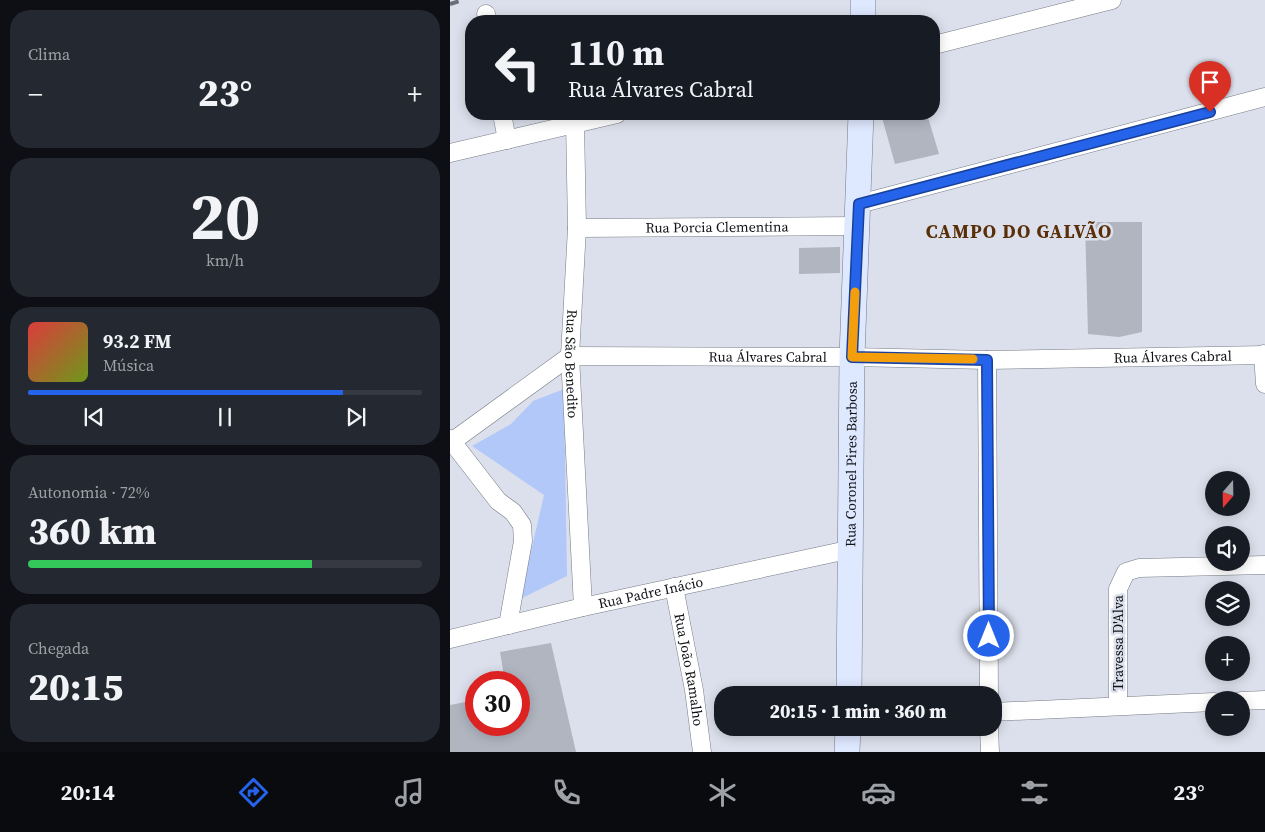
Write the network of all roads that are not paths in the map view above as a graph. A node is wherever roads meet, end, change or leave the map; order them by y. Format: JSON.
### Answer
{"nodes":[{"id":1,"x":863,"y":0,"type":"edge"},
{"id":2,"x":1112,"y":0,"type":"edge"},
{"id":3,"x":863,"y":15,"type":"edge"},
{"id":4,"x":940,"y":43,"type":"edge"},
{"id":5,"x":1265,"y":97,"type":"edge"},
{"id":6,"x":503,"y":120,"type":"edge"},
{"id":7,"x":586,"y":120,"type":"edge"},
{"id":8,"x":861,"y":120,"type":"edge"},
{"id":9,"x":575,"y":122,"type":"junction"},
{"id":10,"x":507,"y":140,"type":"junction"},
{"id":11,"x":450,"y":153,"type":"edge"},
{"id":12,"x":858,"y":215,"type":"junction"},
{"id":13,"x":578,"y":228,"type":"junction"},
{"id":14,"x":1264,"y":354,"type":"edge"},
{"id":15,"x":570,"y":356,"type":"junction"},
{"id":16,"x":852,"y":357,"type":"junction"},
{"id":17,"x":987,"y":360,"type":"junction"},
{"id":18,"x":1265,"y":384,"type":"edge"},
{"id":19,"x":451,"y":441,"type":"edge"},
{"id":20,"x":852,"y":549,"type":"junction"},
{"id":21,"x":1265,"y":565,"type":"edge"},
{"id":22,"x":674,"y":587,"type":"junction"},
{"id":23,"x":583,"y":607,"type":"junction"},
{"id":24,"x":508,"y":625,"type":"junction"},
{"id":25,"x":450,"y":639,"type":"edge"},
{"id":26,"x":849,"y":686,"type":"edge"},
{"id":27,"x":989,"y":686,"type":"edge"},
{"id":28,"x":1265,"y":700,"type":"edge"},
{"id":29,"x":1250,"y":701,"type":"edge"},
{"id":30,"x":1205,"y":702,"type":"edge"},
{"id":31,"x":1118,"y":705,"type":"junction"},
{"id":32,"x":1002,"y":711,"type":"edge"},
{"id":33,"x":848,"y":736,"type":"edge"},
{"id":34,"x":989,"y":736,"type":"edge"},
{"id":35,"x":702,"y":752,"type":"edge"},
{"id":36,"x":847,"y":752,"type":"edge"},
{"id":37,"x":990,"y":752,"type":"edge"}],
"edges":[{"from":1,"to":3,"type":"street"},
{"from":2,"to":4,"type":"street"},
{"from":5,"to":12,"type":"street","name":"Rua Porcia Clementina"},
{"from":6,"to":10,"type":"street"},
{"from":7,"to":9,"type":"street"},
{"from":8,"to":12,"type":"street","name":"Rua Coronel Pires Barbosa"},
{"from":9,"to":10,"type":"street"},
{"from":9,"to":13,"type":"street","name":"Rua São Benedito"},
{"from":10,"to":11,"type":"street"},
{"from":12,"to":13,"type":"street","name":"Rua Porcia Clementina"},
{"from":12,"to":16,"type":"street","name":"Rua Coronel Pires Barbosa"},
{"from":13,"to":15,"type":"street","name":"Rua São Benedito"},
{"from":14,"to":17,"type":"street","name":"Rua Álvares Cabral"},
{"from":14,"to":18,"type":"street"},
{"from":15,"to":16,"type":"street","name":"Rua Álvares Cabral"},
{"from":15,"to":19,"type":"street"},
{"from":15,"to":23,"type":"street","name":"Rua São Benedito"},
{"from":16,"to":17,"type":"street","name":"Rua Álvares Cabral"},
{"from":16,"to":20,"type":"street","name":"Rua Coronel Pires Barbosa"},
{"from":17,"to":27,"type":"street"},
{"from":19,"to":24,"type":"street"},
{"from":20,"to":22,"type":"street","name":"Rua Padre Inácio"},
{"from":20,"to":26,"type":"street","name":"Rua Coronel Pires Barbosa"},
{"from":21,"to":31,"type":"street","name":"Travessa D'Alva"},
{"from":22,"to":23,"type":"street","name":"Rua Padre Inácio"},
{"from":22,"to":35,"type":"street","name":"Rua João Ramalho"},
{"from":23,"to":24,"type":"street","name":"Rua Padre Inácio"},
{"from":24,"to":25,"type":"street","name":"Rua Padre Inácio"},
{"from":28,"to":29,"type":"street"},
{"from":30,"to":31,"type":"street"},
{"from":31,"to":32,"type":"street"},
{"from":33,"to":36,"type":"street"},
{"from":34,"to":37,"type":"street"}]}
